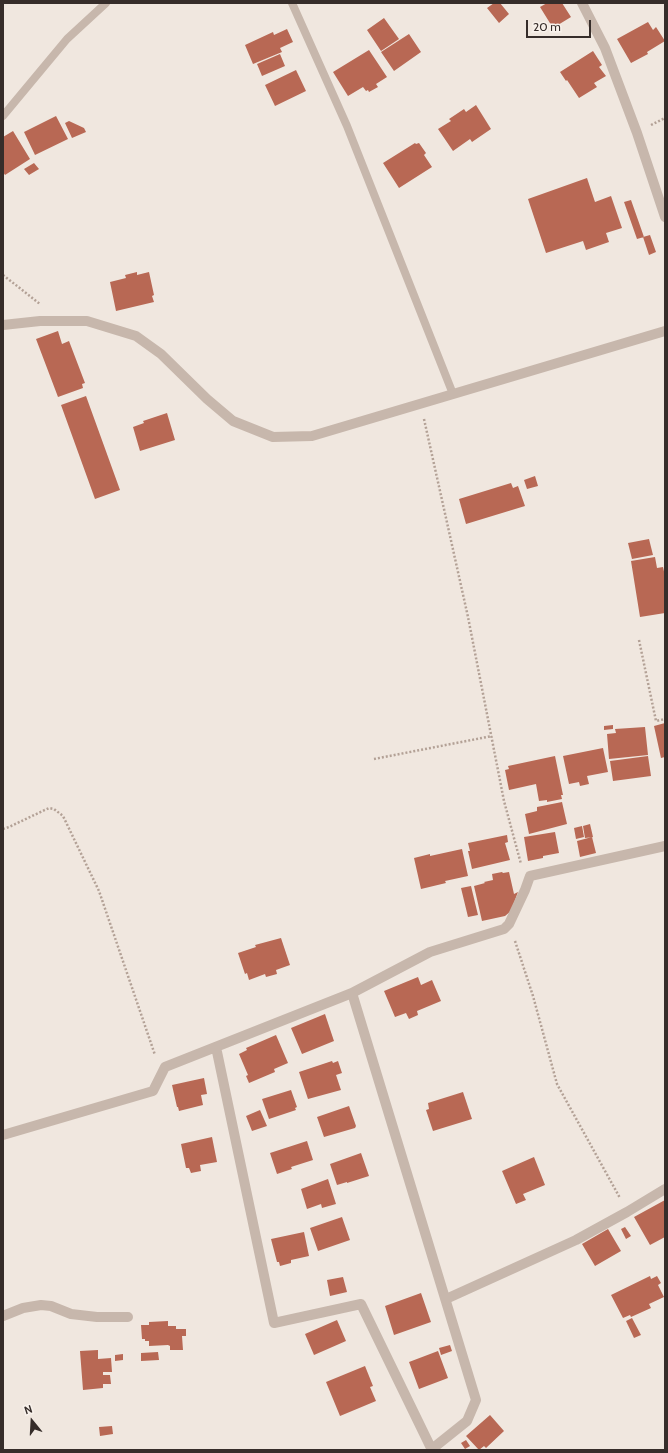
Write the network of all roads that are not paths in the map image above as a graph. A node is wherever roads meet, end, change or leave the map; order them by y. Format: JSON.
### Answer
{"nodes":[{"id":1,"x":106,"y":3,"type":"edge"},
{"id":2,"x":292,"y":3,"type":"edge"},
{"id":3,"x":582,"y":3,"type":"edge"},
{"id":4,"x":3,"y":116,"type":"edge"},
{"id":5,"x":665,"y":217,"type":"edge"},
{"id":6,"x":3,"y":325,"type":"edge"},
{"id":7,"x":665,"y":331,"type":"edge"},
{"id":8,"x":453,"y":394,"type":"junction"},
{"id":9,"x":665,"y":846,"type":"edge"},
{"id":10,"x":352,"y":993,"type":"junction"},
{"id":11,"x":216,"y":1047,"type":"junction"},
{"id":12,"x":3,"y":1135,"type":"edge"},
{"id":13,"x":665,"y":1189,"type":"edge"},
{"id":14,"x":446,"y":1299,"type":"junction"},
{"id":15,"x":3,"y":1316,"type":"edge"},
{"id":16,"x":128,"y":1317,"type":"dead end"},
{"id":17,"x":432,"y":1449,"type":"edge"}],
"edges":[{"from":1,"to":4,"type":"lane"},
{"from":2,"to":8,"type":"lane"},
{"from":3,"to":5,"type":"street"},
{"from":6,"to":8,"type":"street"},
{"from":7,"to":8,"type":"street"},
{"from":9,"to":10,"type":"street"},
{"from":10,"to":11,"type":"street"},
{"from":10,"to":14,"type":"street"},
{"from":11,"to":12,"type":"street"},
{"from":11,"to":17,"type":"street"},
{"from":13,"to":14,"type":"street"},
{"from":14,"to":17,"type":"street"},
{"from":15,"to":16,"type":"street"}]}
